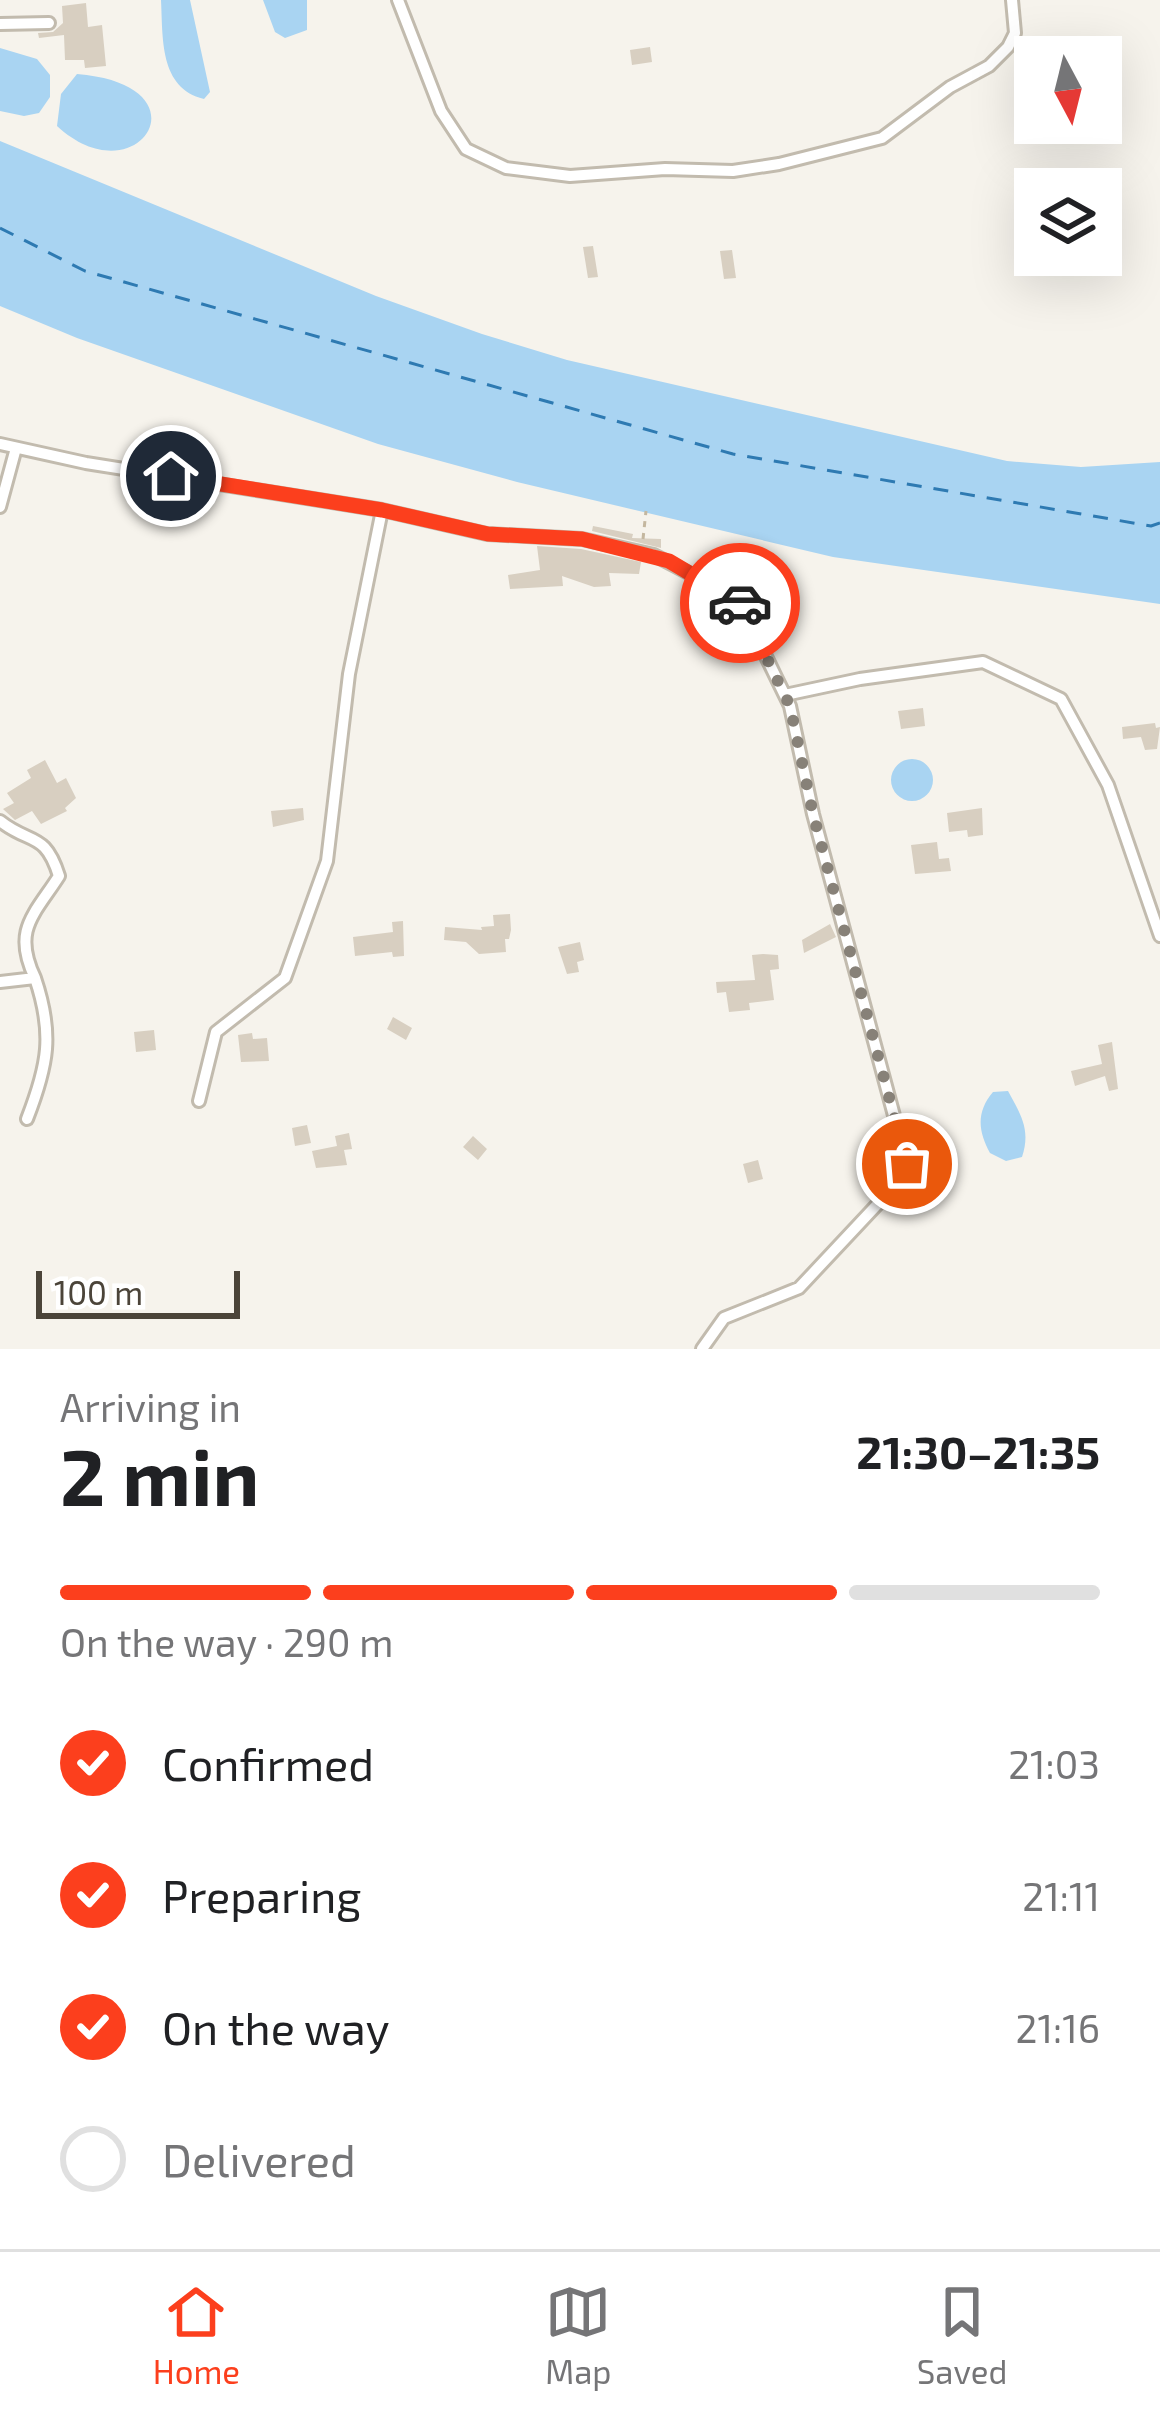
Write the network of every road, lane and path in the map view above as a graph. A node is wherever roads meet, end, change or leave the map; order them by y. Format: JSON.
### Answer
{"nodes":[{"id":1,"x":398,"y":0,"type":"edge"},
{"id":2,"x":1012,"y":0,"type":"edge"},
{"id":3,"x":49,"y":23,"type":"dead end"},
{"id":4,"x":0,"y":24,"type":"edge"},
{"id":5,"x":0,"y":444,"type":"edge"},
{"id":6,"x":16,"y":448,"type":"junction"},
{"id":7,"x":0,"y":506,"type":"edge"},
{"id":8,"x":382,"y":510,"type":"junction"},
{"id":9,"x":646,"y":511,"type":"dead end"},
{"id":10,"x":642,"y":552,"type":"junction"},
{"id":11,"x":785,"y":694,"type":"junction"},
{"id":12,"x":0,"y":821,"type":"edge"},
{"id":13,"x":1160,"y":936,"type":"edge"},
{"id":14,"x":35,"y":978,"type":"junction"},
{"id":15,"x":0,"y":982,"type":"edge"},
{"id":16,"x":199,"y":1101,"type":"dead end"},
{"id":17,"x":27,"y":1119,"type":"dead end"},
{"id":18,"x":702,"y":1349,"type":"edge"}],
"edges":[{"from":1,"to":2,"type":"street"},
{"from":3,"to":4,"type":"street"},
{"from":5,"to":6,"type":"street"},
{"from":6,"to":7,"type":"street"},
{"from":6,"to":8,"type":"street"},
{"from":8,"to":10,"type":"street"},
{"from":8,"to":16,"type":"street"},
{"from":9,"to":10,"type":"path"},
{"from":10,"to":11,"type":"street"},
{"from":11,"to":13,"type":"street"},
{"from":11,"to":18,"type":"street"},
{"from":12,"to":14,"type":"street"},
{"from":14,"to":15,"type":"street"},
{"from":14,"to":17,"type":"street"}]}
